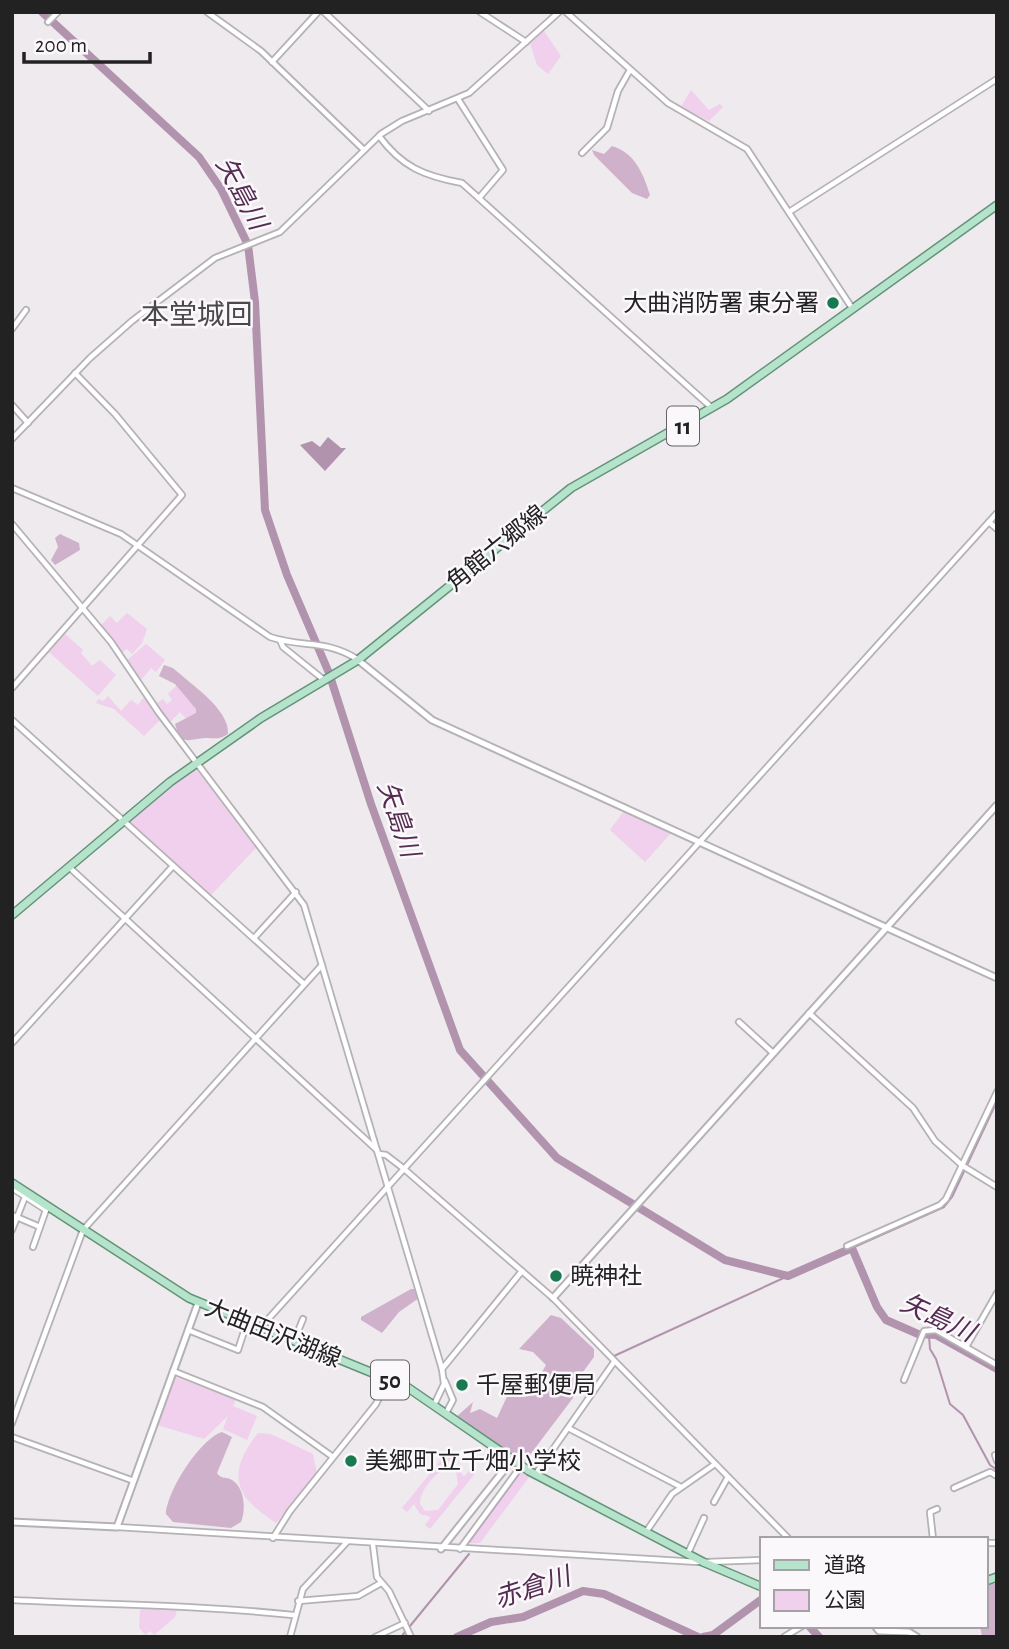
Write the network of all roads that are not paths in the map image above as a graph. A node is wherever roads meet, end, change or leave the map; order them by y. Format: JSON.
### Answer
{"nodes":[{"id":1,"x":58,"y":12,"type":"edge"},
{"id":2,"x":207,"y":12,"type":"edge"},
{"id":3,"x":318,"y":12,"type":"edge"},
{"id":4,"x":324,"y":12,"type":"edge"},
{"id":5,"x":480,"y":12,"type":"edge"},
{"id":6,"x":559,"y":12,"type":"edge"},
{"id":7,"x":566,"y":12,"type":"edge"},
{"id":8,"x":48,"y":22,"type":"dead end"},
{"id":9,"x":526,"y":42,"type":"junction"},
{"id":10,"x":272,"y":62,"type":"junction"},
{"id":11,"x":630,"y":70,"type":"junction"},
{"id":12,"x":997,"y":79,"type":"edge"},
{"id":13,"x":458,"y":99,"type":"junction"},
{"id":14,"x":429,"y":111,"type":"junction"},
{"id":15,"x":379,"y":136,"type":"junction"},
{"id":16,"x":364,"y":150,"type":"junction"},
{"id":17,"x":582,"y":153,"type":"dead end"},
{"id":18,"x":479,"y":198,"type":"junction"},
{"id":19,"x":997,"y":205,"type":"edge"},
{"id":20,"x":789,"y":212,"type":"junction"},
{"id":21,"x":852,"y":308,"type":"junction"},
{"id":22,"x":26,"y":310,"type":"dead end"},
{"id":23,"x":12,"y":329,"type":"edge"},
{"id":24,"x":75,"y":373,"type":"junction"},
{"id":25,"x":12,"y":405,"type":"edge"},
{"id":26,"x":713,"y":408,"type":"junction"},
{"id":27,"x":28,"y":423,"type":"junction"},
{"id":28,"x":12,"y":439,"type":"edge"},
{"id":29,"x":12,"y":488,"type":"edge"},
{"id":30,"x":997,"y":513,"type":"edge"},
{"id":31,"x":989,"y":522,"type":"junction"},
{"id":32,"x":12,"y":524,"type":"edge"},
{"id":33,"x":997,"y":529,"type":"edge"},
{"id":34,"x":140,"y":546,"type":"junction"},
{"id":35,"x":83,"y":608,"type":"junction"},
{"id":36,"x":280,"y":640,"type":"junction"},
{"id":37,"x":358,"y":660,"type":"junction"},
{"id":38,"x":328,"y":678,"type":"junction"},
{"id":39,"x":12,"y":688,"type":"edge"},
{"id":40,"x":12,"y":720,"type":"edge"},
{"id":41,"x":196,"y":763,"type":"junction"},
{"id":42,"x":997,"y":805,"type":"edge"},
{"id":43,"x":122,"y":820,"type":"junction"},
{"id":44,"x":698,"y":842,"type":"junction"},
{"id":45,"x":68,"y":866,"type":"junction"},
{"id":46,"x":173,"y":866,"type":"junction"},
{"id":47,"x":296,"y":891,"type":"junction"},
{"id":48,"x":12,"y":915,"type":"edge"},
{"id":49,"x":125,"y":919,"type":"junction"},
{"id":50,"x":885,"y":928,"type":"junction"},
{"id":51,"x":254,"y":939,"type":"junction"},
{"id":52,"x":323,"y":964,"type":"junction"},
{"id":53,"x":997,"y":978,"type":"edge"},
{"id":54,"x":304,"y":984,"type":"junction"},
{"id":55,"x":809,"y":1013,"type":"junction"},
{"id":56,"x":739,"y":1022,"type":"dead end"},
{"id":57,"x":256,"y":1038,"type":"junction"},
{"id":58,"x":12,"y":1043,"type":"edge"},
{"id":59,"x":773,"y":1053,"type":"junction"},
{"id":60,"x":997,"y":1092,"type":"edge"},
{"id":61,"x":378,"y":1152,"type":"junction"},
{"id":62,"x":403,"y":1168,"type":"junction"},
{"id":63,"x":966,"y":1168,"type":"junction"},
{"id":64,"x":12,"y":1183,"type":"edge"},
{"id":65,"x":388,"y":1186,"type":"junction"},
{"id":66,"x":997,"y":1187,"type":"edge"},
{"id":67,"x":12,"y":1188,"type":"edge"},
{"id":68,"x":25,"y":1197,"type":"junction"},
{"id":69,"x":47,"y":1208,"type":"junction"},
{"id":70,"x":15,"y":1216,"type":"edge"},
{"id":71,"x":40,"y":1227,"type":"junction"},
{"id":72,"x":12,"y":1230,"type":"edge"},
{"id":73,"x":83,"y":1230,"type":"junction"},
{"id":74,"x":847,"y":1246,"type":"dead end"},
{"id":75,"x":33,"y":1247,"type":"dead end"},
{"id":76,"x":523,"y":1270,"type":"junction"},
{"id":77,"x":997,"y":1293,"type":"edge"},
{"id":78,"x":553,"y":1298,"type":"junction"},
{"id":79,"x":198,"y":1303,"type":"junction"},
{"id":80,"x":303,"y":1319,"type":"dead end"},
{"id":81,"x":247,"y":1322,"type":"junction"},
{"id":82,"x":261,"y":1327,"type":"junction"},
{"id":83,"x":188,"y":1330,"type":"junction"},
{"id":84,"x":294,"y":1341,"type":"junction"},
{"id":85,"x":966,"y":1347,"type":"junction"},
{"id":86,"x":614,"y":1362,"type":"junction"},
{"id":87,"x":997,"y":1364,"type":"edge"},
{"id":88,"x":442,"y":1369,"type":"junction"},
{"id":89,"x":173,"y":1371,"type":"junction"},
{"id":90,"x":443,"y":1377,"type":"junction"},
{"id":91,"x":388,"y":1379,"type":"junction"},
{"id":92,"x":904,"y":1380,"type":"dead end"},
{"id":93,"x":434,"y":1406,"type":"junction"},
{"id":94,"x":446,"y":1414,"type":"junction"},
{"id":95,"x":12,"y":1423,"type":"edge"},
{"id":96,"x":570,"y":1429,"type":"junction"},
{"id":97,"x":12,"y":1437,"type":"edge"},
{"id":98,"x":333,"y":1457,"type":"junction"},
{"id":99,"x":512,"y":1460,"type":"junction"},
{"id":100,"x":715,"y":1464,"type":"junction"},
{"id":101,"x":521,"y":1466,"type":"junction"},
{"id":102,"x":535,"y":1475,"type":"junction"},
{"id":103,"x":997,"y":1476,"type":"edge"},
{"id":104,"x":728,"y":1477,"type":"junction"},
{"id":105,"x":134,"y":1481,"type":"junction"},
{"id":106,"x":681,"y":1487,"type":"junction"},
{"id":107,"x":954,"y":1488,"type":"dead end"},
{"id":108,"x":713,"y":1502,"type":"dead end"},
{"id":109,"x":937,"y":1509,"type":"dead end"},
{"id":110,"x":704,"y":1518,"type":"dead end"},
{"id":111,"x":12,"y":1522,"type":"edge"},
{"id":112,"x":117,"y":1527,"type":"junction"},
{"id":113,"x":646,"y":1532,"type":"junction"},
{"id":114,"x":787,"y":1537,"type":"edge"},
{"id":115,"x":933,"y":1537,"type":"edge"},
{"id":116,"x":273,"y":1538,"type":"junction"},
{"id":117,"x":347,"y":1542,"type":"junction"},
{"id":118,"x":373,"y":1545,"type":"junction"},
{"id":119,"x":441,"y":1549,"type":"junction"},
{"id":120,"x":460,"y":1550,"type":"junction"},
{"id":121,"x":688,"y":1554,"type":"junction"},
{"id":122,"x":760,"y":1560,"type":"edge"},
{"id":123,"x":703,"y":1562,"type":"junction"},
{"id":124,"x":380,"y":1583,"type":"junction"},
{"id":125,"x":760,"y":1586,"type":"edge"},
{"id":126,"x":12,"y":1600,"type":"edge"},
{"id":127,"x":298,"y":1601,"type":"junction"},
{"id":128,"x":293,"y":1615,"type":"junction"},
{"id":129,"x":406,"y":1626,"type":"junction"},
{"id":130,"x":877,"y":1628,"type":"edge"},
{"id":131,"x":290,"y":1637,"type":"edge"},
{"id":132,"x":375,"y":1637,"type":"edge"},
{"id":133,"x":411,"y":1637,"type":"edge"},
{"id":134,"x":917,"y":1637,"type":"edge"}],
"edges":[{"from":1,"to":8,"type":"street"},
{"from":2,"to":10,"type":"street"},
{"from":3,"to":10,"type":"street"},
{"from":4,"to":14,"type":"street"},
{"from":5,"to":9,"type":"street"},
{"from":6,"to":9,"type":"street"},
{"from":7,"to":11,"type":"street"},
{"from":9,"to":13,"type":"street"},
{"from":10,"to":16,"type":"street"},
{"from":11,"to":17,"type":"street"},
{"from":11,"to":20,"type":"street"},
{"from":12,"to":20,"type":"street"},
{"from":13,"to":14,"type":"street"},
{"from":13,"to":18,"type":"street"},
{"from":14,"to":15,"type":"street"},
{"from":15,"to":16,"type":"street"},
{"from":15,"to":18,"type":"street"},
{"from":16,"to":24,"type":"street"},
{"from":18,"to":26,"type":"street"},
{"from":19,"to":21,"type":"main road","name":"角館六郷線","number":"11"},
{"from":20,"to":21,"type":"street"},
{"from":21,"to":26,"type":"main road","name":"角館六郷線","number":"11"},
{"from":22,"to":23,"type":"street"},
{"from":24,"to":27,"type":"street"},
{"from":24,"to":34,"type":"street"},
{"from":25,"to":27,"type":"street"},
{"from":26,"to":37,"type":"main road","name":"角館六郷線","number":"11"},
{"from":27,"to":28,"type":"street"},
{"from":29,"to":34,"type":"street"},
{"from":30,"to":31,"type":"street"},
{"from":31,"to":33,"type":"street"},
{"from":31,"to":44,"type":"street"},
{"from":32,"to":35,"type":"street"},
{"from":34,"to":35,"type":"street"},
{"from":34,"to":36,"type":"street"},
{"from":35,"to":39,"type":"street"},
{"from":35,"to":41,"type":"street"},
{"from":36,"to":37,"type":"street"},
{"from":36,"to":38,"type":"street"},
{"from":37,"to":38,"type":"main road","name":"角館六郷線","number":"11"},
{"from":37,"to":44,"type":"street"},
{"from":38,"to":41,"type":"main road","name":"角館六郷線","number":"11"},
{"from":40,"to":43,"type":"street"},
{"from":41,"to":43,"type":"main road","name":"角館六郷線","number":"11"},
{"from":41,"to":47,"type":"street"},
{"from":42,"to":50,"type":"street"},
{"from":43,"to":45,"type":"main road","name":"角館六郷線","number":"11"},
{"from":43,"to":46,"type":"street"},
{"from":44,"to":50,"type":"street"},
{"from":44,"to":62,"type":"street"},
{"from":45,"to":48,"type":"main road","name":"角館六郷線","number":"11"},
{"from":45,"to":49,"type":"street"},
{"from":46,"to":49,"type":"street"},
{"from":46,"to":51,"type":"street"},
{"from":47,"to":51,"type":"street"},
{"from":47,"to":52,"type":"street"},
{"from":49,"to":57,"type":"street"},
{"from":49,"to":58,"type":"street"},
{"from":50,"to":53,"type":"street"},
{"from":50,"to":55,"type":"street"},
{"from":51,"to":54,"type":"street"},
{"from":52,"to":54,"type":"street"},
{"from":52,"to":61,"type":"street"},
{"from":54,"to":57,"type":"street"},
{"from":55,"to":59,"type":"street"},
{"from":55,"to":63,"type":"street"},
{"from":56,"to":59,"type":"street"},
{"from":57,"to":61,"type":"street"},
{"from":57,"to":73,"type":"street"},
{"from":59,"to":78,"type":"street"},
{"from":60,"to":63,"type":"street"},
{"from":61,"to":62,"type":"street"},
{"from":61,"to":65,"type":"street"},
{"from":62,"to":65,"type":"street"},
{"from":62,"to":76,"type":"street"},
{"from":63,"to":66,"type":"street"},
{"from":63,"to":74,"type":"street"},
{"from":64,"to":69,"type":"main road","name":"大曲田沢湖線","number":"50"},
{"from":65,"to":82,"type":"street"},
{"from":65,"to":88,"type":"street"},
{"from":67,"to":68,"type":"street"},
{"from":68,"to":69,"type":"street"},
{"from":68,"to":70,"type":"street"},
{"from":69,"to":71,"type":"street"},
{"from":69,"to":73,"type":"main road","name":"大曲田沢湖線","number":"50"},
{"from":70,"to":71,"type":"street"},
{"from":70,"to":72,"type":"street"},
{"from":71,"to":75,"type":"street"},
{"from":73,"to":79,"type":"main road","name":"大曲田沢湖線","number":"50"},
{"from":73,"to":95,"type":"street"},
{"from":76,"to":78,"type":"street"},
{"from":76,"to":88,"type":"street"},
{"from":77,"to":85,"type":"street"},
{"from":78,"to":86,"type":"street"},
{"from":79,"to":81,"type":"main road","name":"大曲田沢湖線","number":"50"},
{"from":79,"to":83,"type":"street"},
{"from":80,"to":84,"type":"street"},
{"from":81,"to":82,"type":"main road","name":"大曲田沢湖線","number":"50"},
{"from":81,"to":83,"type":"street"},
{"from":82,"to":84,"type":"main road","name":"大曲田沢湖線","number":"50"},
{"from":83,"to":89,"type":"street"},
{"from":84,"to":91,"type":"main road","name":"大曲田沢湖線","number":"50"},
{"from":85,"to":87,"type":"street"},
{"from":85,"to":92,"type":"street"},
{"from":86,"to":96,"type":"street"},
{"from":86,"to":100,"type":"street"},
{"from":88,"to":90,"type":"street"},
{"from":89,"to":98,"type":"street"},
{"from":89,"to":105,"type":"street"},
{"from":90,"to":93,"type":"street"},
{"from":90,"to":94,"type":"street"},
{"from":91,"to":93,"type":"main road","name":"大曲田沢湖線","number":"50"},
{"from":91,"to":98,"type":"street"},
{"from":93,"to":94,"type":"main road","name":"大曲田沢湖線","number":"50"},
{"from":94,"to":99,"type":"main road","name":"大曲田沢湖線","number":"50"},
{"from":96,"to":102,"type":"street"},
{"from":96,"to":106,"type":"street"},
{"from":97,"to":105,"type":"street"},
{"from":98,"to":116,"type":"street"},
{"from":99,"to":101,"type":"main road","name":"大曲田沢湖線","number":"50"},
{"from":99,"to":119,"type":"street"},
{"from":100,"to":104,"type":"street"},
{"from":100,"to":106,"type":"street"},
{"from":101,"to":102,"type":"main road","name":"大曲田沢湖線","number":"50"},
{"from":101,"to":120,"type":"street"},
{"from":102,"to":113,"type":"main road","name":"大曲田沢湖線","number":"50"},
{"from":103,"to":107,"type":"street"},
{"from":104,"to":108,"type":"street"},
{"from":104,"to":114,"type":"street"},
{"from":105,"to":112,"type":"street"},
{"from":106,"to":113,"type":"street"},
{"from":109,"to":115,"type":"street"},
{"from":110,"to":121,"type":"street"},
{"from":111,"to":112,"type":"street"},
{"from":112,"to":116,"type":"street"},
{"from":113,"to":121,"type":"main road","name":"大曲田沢湖線","number":"50"},
{"from":116,"to":117,"type":"street"},
{"from":117,"to":118,"type":"street"},
{"from":117,"to":127,"type":"street"},
{"from":118,"to":119,"type":"street"},
{"from":118,"to":124,"type":"street"},
{"from":119,"to":120,"type":"street"},
{"from":120,"to":123,"type":"street"},
{"from":121,"to":123,"type":"main road","name":"大曲田沢湖線","number":"50"},
{"from":122,"to":123,"type":"street"},
{"from":123,"to":125,"type":"main road","name":"大曲田沢湖線","number":"50"},
{"from":124,"to":127,"type":"street"},
{"from":124,"to":129,"type":"street"},
{"from":126,"to":128,"type":"street"},
{"from":127,"to":128,"type":"street"},
{"from":128,"to":131,"type":"street"},
{"from":129,"to":132,"type":"street"},
{"from":129,"to":133,"type":"street"},
{"from":130,"to":134,"type":"street"}]}
